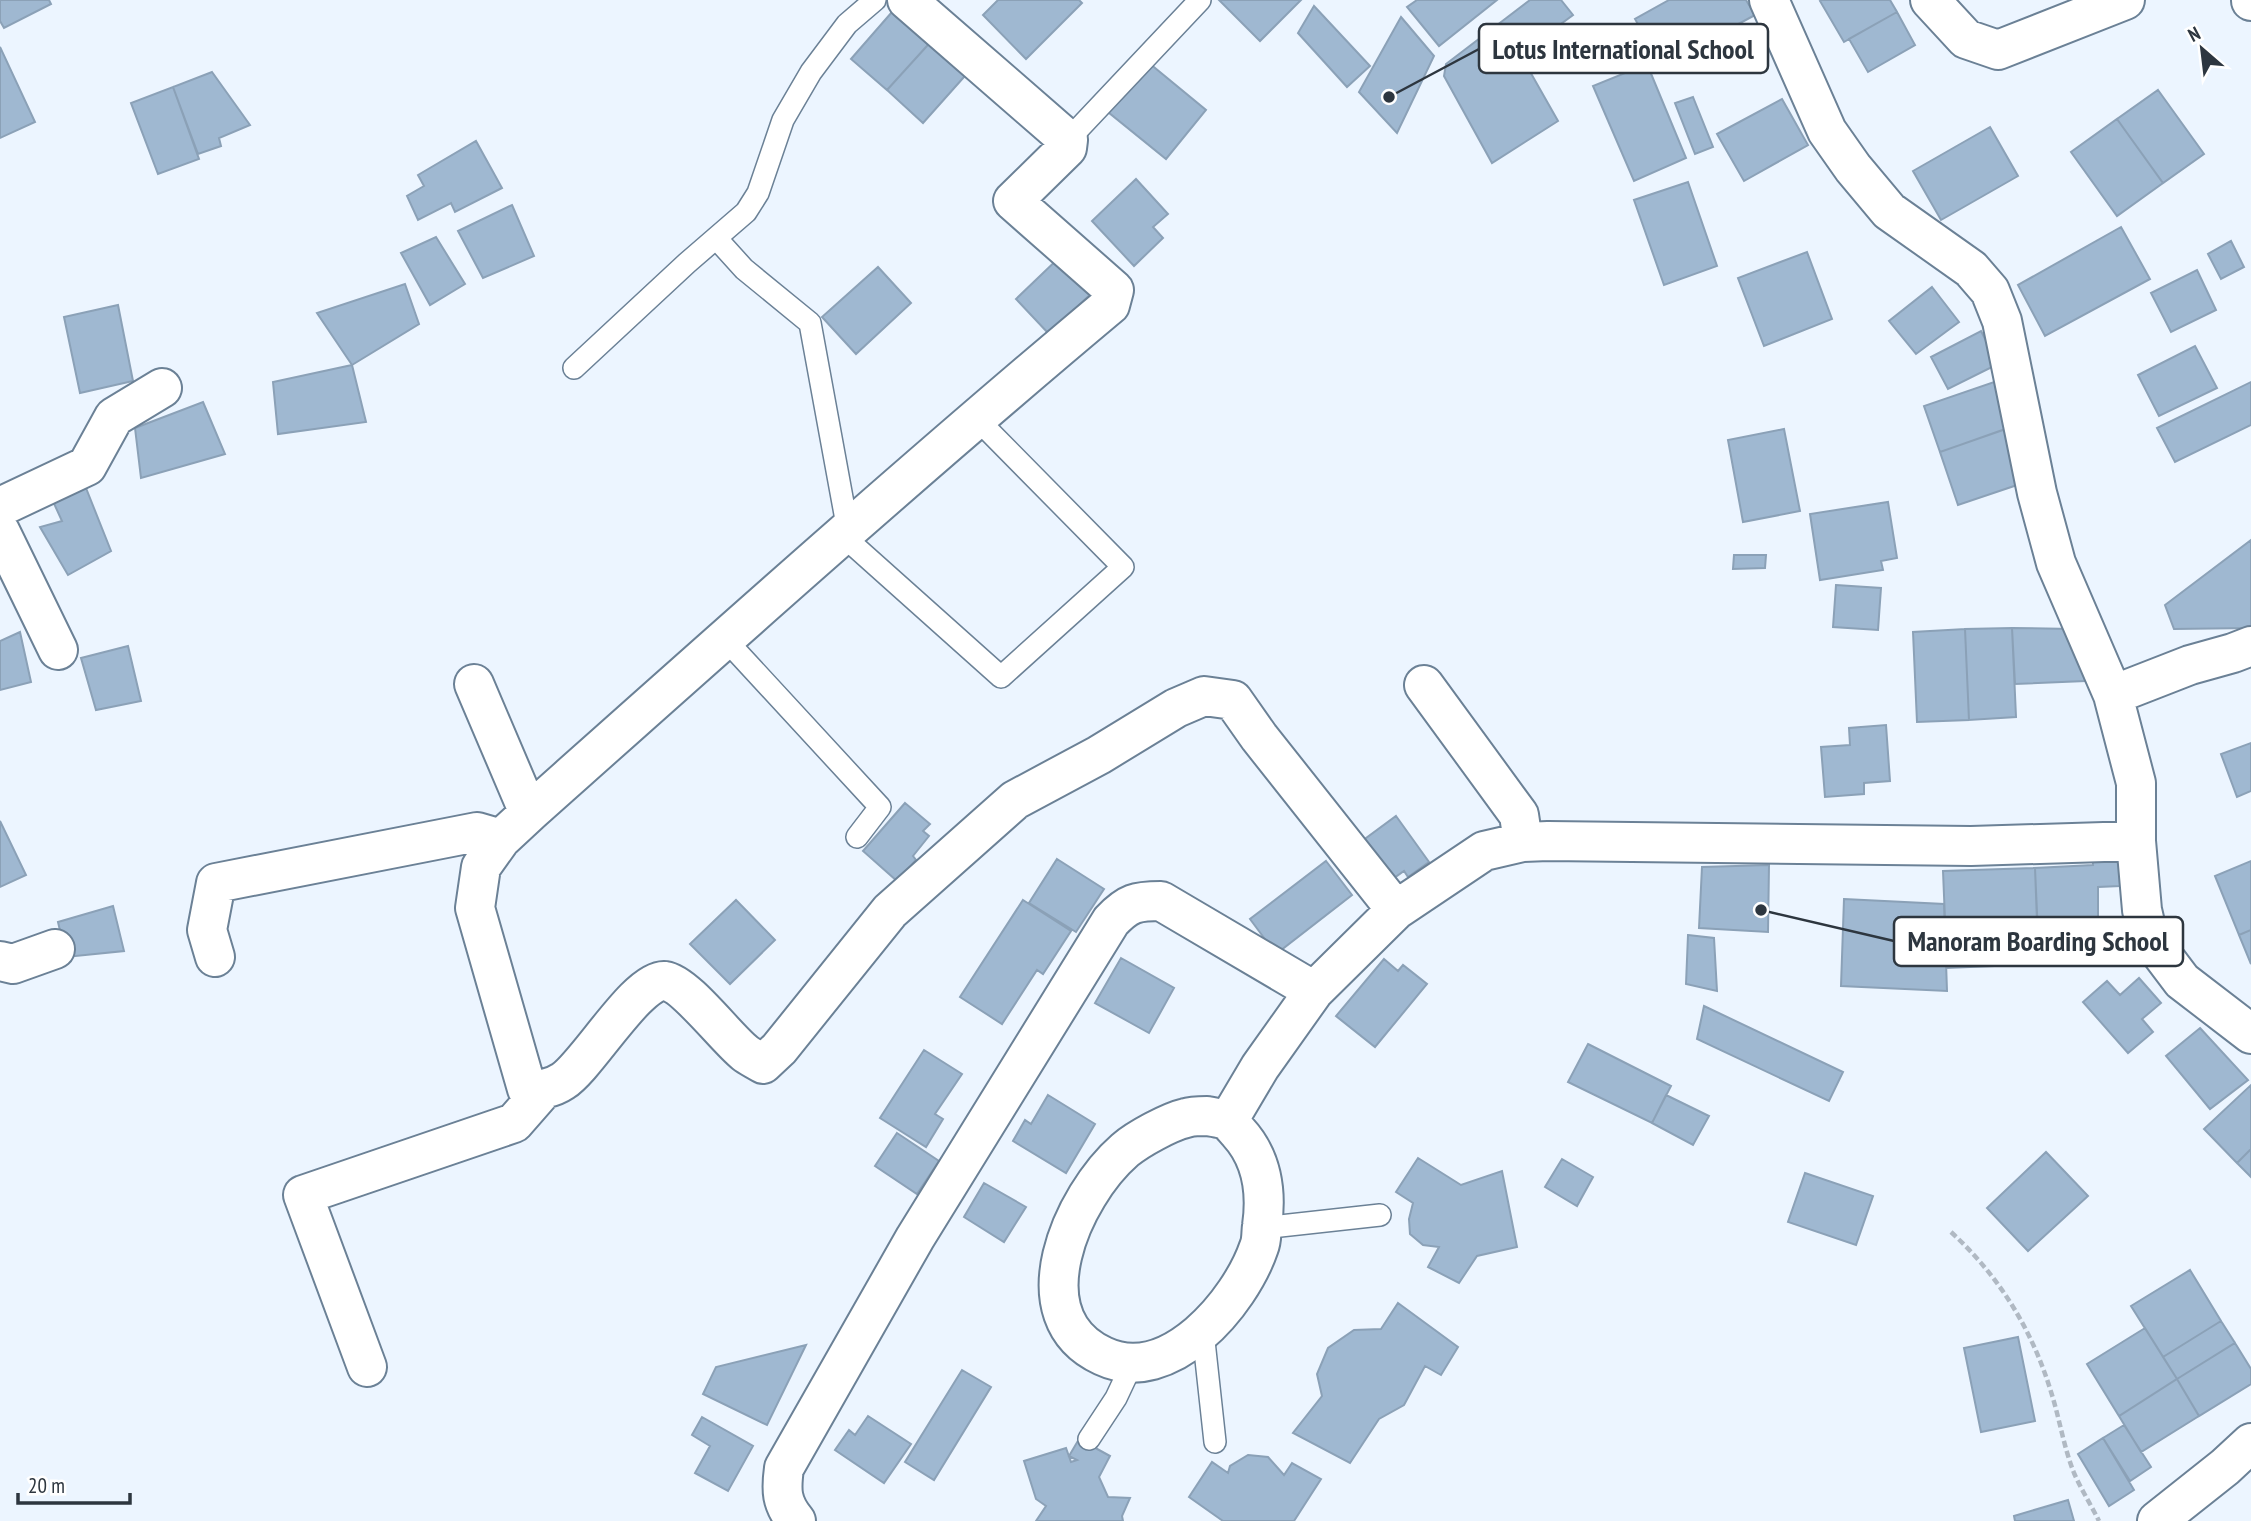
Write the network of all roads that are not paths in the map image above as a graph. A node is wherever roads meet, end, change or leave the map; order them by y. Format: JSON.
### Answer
{"nodes":[{"id":1,"x":876,"y":0,"type":"edge"},
{"id":2,"x":907,"y":0,"type":"edge"},
{"id":3,"x":1200,"y":0,"type":"edge"},
{"id":4,"x":1769,"y":0,"type":"edge"},
{"id":5,"x":1930,"y":0,"type":"edge"},
{"id":6,"x":2125,"y":0,"type":"edge"},
{"id":7,"x":1068,"y":140,"type":"junction"},
{"id":8,"x":716,"y":238,"type":"junction"},
{"id":9,"x":574,"y":368,"type":"dead end"},
{"id":10,"x":162,"y":388,"type":"dead end"},
{"id":11,"x":976,"y":418,"type":"junction"},
{"id":12,"x":0,"y":507,"type":"edge"},
{"id":13,"x":846,"y":530,"type":"junction"},
{"id":14,"x":0,"y":531,"type":"edge"},
{"id":15,"x":725,"y":639,"type":"junction"},
{"id":16,"x":2251,"y":646,"type":"edge"},
{"id":17,"x":58,"y":650,"type":"dead end"},
{"id":18,"x":474,"y":684,"type":"dead end"},
{"id":19,"x":1424,"y":685,"type":"dead end"},
{"id":20,"x":2113,"y":695,"type":"junction"},
{"id":21,"x":529,"y":813,"type":"junction"},
{"id":22,"x":856,"y":837,"type":"dead end"},
{"id":23,"x":501,"y":839,"type":"junction"},
{"id":24,"x":2136,"y":841,"type":"junction"},
{"id":25,"x":1523,"y":842,"type":"junction"},
{"id":26,"x":1396,"y":910,"type":"junction"},
{"id":27,"x":55,"y":949,"type":"dead end"},
{"id":28,"x":215,"y":957,"type":"dead end"},
{"id":29,"x":0,"y":961,"type":"edge"},
{"id":30,"x":1314,"y":991,"type":"junction"},
{"id":31,"x":2251,"y":1034,"type":"edge"},
{"id":32,"x":542,"y":1091,"type":"junction"},
{"id":33,"x":1228,"y":1121,"type":"junction"},
{"id":34,"x":1380,"y":1215,"type":"dead end"},
{"id":35,"x":1262,"y":1228,"type":"junction"},
{"id":36,"x":1203,"y":1332,"type":"junction"},
{"id":37,"x":1132,"y":1364,"type":"junction"},
{"id":38,"x":367,"y":1367,"type":"dead end"},
{"id":39,"x":1089,"y":1439,"type":"dead end"},
{"id":40,"x":1215,"y":1442,"type":"dead end"},
{"id":41,"x":2251,"y":1443,"type":"edge"},
{"id":42,"x":796,"y":1521,"type":"edge"},
{"id":43,"x":2157,"y":1521,"type":"edge"}],
"edges":[{"from":1,"to":8,"type":"lane"},
{"from":2,"to":7,"type":"street"},
{"from":3,"to":7,"type":"lane"},
{"from":4,"to":20,"type":"street"},
{"from":5,"to":6,"type":"street"},
{"from":7,"to":11,"type":"street"},
{"from":8,"to":9,"type":"lane"},
{"from":8,"to":13,"type":"lane"},
{"from":10,"to":12,"type":"street"},
{"from":11,"to":13,"type":"street"},
{"from":11,"to":13,"type":"lane"},
{"from":13,"to":15,"type":"street"},
{"from":14,"to":17,"type":"street"},
{"from":15,"to":21,"type":"street"},
{"from":15,"to":22,"type":"lane"},
{"from":16,"to":20,"type":"street"},
{"from":18,"to":21,"type":"street"},
{"from":19,"to":25,"type":"street"},
{"from":20,"to":24,"type":"street"},
{"from":21,"to":23,"type":"street"},
{"from":23,"to":28,"type":"street"},
{"from":23,"to":32,"type":"street"},
{"from":24,"to":25,"type":"street"},
{"from":24,"to":31,"type":"street"},
{"from":25,"to":26,"type":"street"},
{"from":26,"to":30,"type":"street"},
{"from":26,"to":32,"type":"street"},
{"from":27,"to":29,"type":"street"},
{"from":30,"to":33,"type":"street"},
{"from":30,"to":42,"type":"street"},
{"from":32,"to":38,"type":"street"},
{"from":33,"to":35,"type":"street"},
{"from":33,"to":37,"type":"street"},
{"from":34,"to":35,"type":"lane"},
{"from":35,"to":36,"type":"street"},
{"from":36,"to":37,"type":"street"},
{"from":36,"to":40,"type":"lane"},
{"from":37,"to":39,"type":"lane"},
{"from":41,"to":43,"type":"street"}]}
